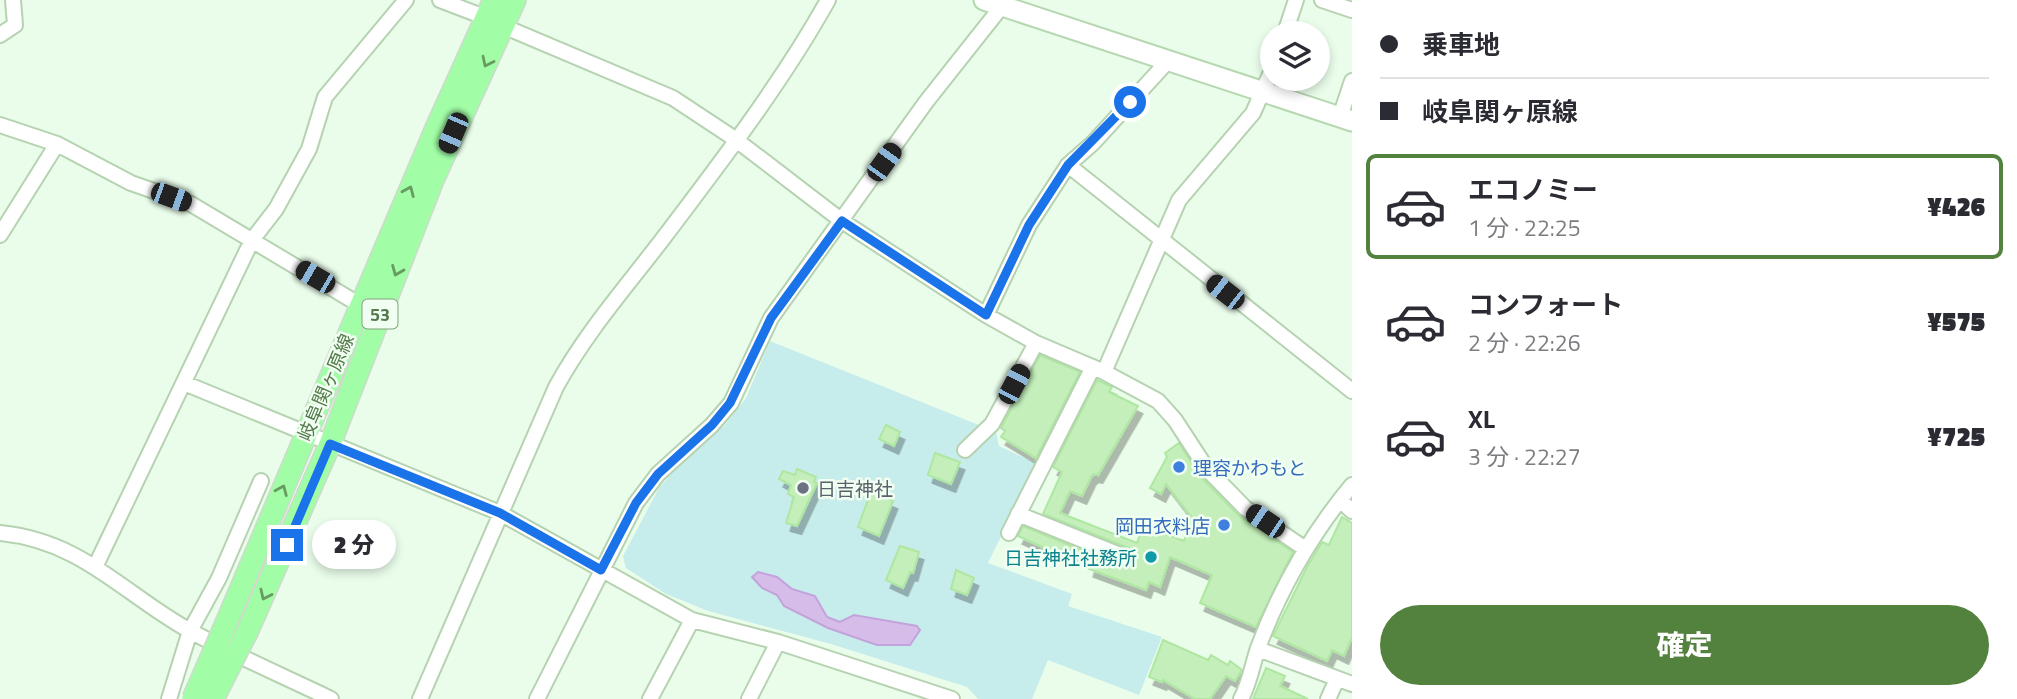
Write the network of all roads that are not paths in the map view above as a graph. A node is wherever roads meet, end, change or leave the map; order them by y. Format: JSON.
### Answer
{"nodes":[{"id":1,"x":13,"y":0,"type":"edge"},
{"id":2,"x":406,"y":0,"type":"edge"},
{"id":3,"x":440,"y":0,"type":"edge"},
{"id":4,"x":515,"y":0,"type":"edge"},
{"id":5,"x":828,"y":0,"type":"edge"},
{"id":6,"x":1296,"y":0,"type":"edge"},
{"id":7,"x":1322,"y":0,"type":"edge"},
{"id":8,"x":998,"y":2,"type":"edge"},
{"id":9,"x":1352,"y":10,"type":"edge"},
{"id":10,"x":495,"y":15,"type":"edge"},
{"id":11,"x":1289,"y":21,"type":"edge"},
{"id":12,"x":0,"y":34,"type":"edge"},
{"id":13,"x":1168,"y":61,"type":"junction"},
{"id":14,"x":1352,"y":81,"type":"edge"},
{"id":15,"x":1265,"y":92,"type":"junction"},
{"id":16,"x":1346,"y":119,"type":"edge"},
{"id":17,"x":0,"y":125,"type":"edge"},
{"id":18,"x":734,"y":139,"type":"junction"},
{"id":19,"x":57,"y":144,"type":"junction"},
{"id":20,"x":1068,"y":165,"type":"junction"},
{"id":21,"x":842,"y":221,"type":"junction"},
{"id":22,"x":0,"y":235,"type":"edge"},
{"id":23,"x":252,"y":240,"type":"junction"},
{"id":24,"x":1161,"y":242,"type":"junction"},
{"id":25,"x":360,"y":305,"type":"junction"},
{"id":26,"x":986,"y":315,"type":"junction"},
{"id":27,"x":1037,"y":343,"type":"junction"},
{"id":28,"x":1099,"y":370,"type":"junction"},
{"id":29,"x":184,"y":383,"type":"junction"},
{"id":30,"x":1352,"y":391,"type":"edge"},
{"id":31,"x":306,"y":433,"type":"junction"},
{"id":32,"x":330,"y":444,"type":"junction"},
{"id":33,"x":965,"y":450,"type":"dead end"},
{"id":34,"x":261,"y":481,"type":"dead end"},
{"id":35,"x":1352,"y":485,"type":"edge"},
{"id":36,"x":1340,"y":500,"type":"junction"},
{"id":37,"x":1352,"y":511,"type":"edge"},
{"id":38,"x":500,"y":513,"type":"junction"},
{"id":39,"x":1018,"y":514,"type":"junction"},
{"id":40,"x":0,"y":533,"type":"edge"},
{"id":41,"x":1009,"y":533,"type":"dead end"},
{"id":42,"x":1304,"y":548,"type":"junction"},
{"id":43,"x":1125,"y":557,"type":"dead end"},
{"id":44,"x":96,"y":565,"type":"junction"},
{"id":45,"x":601,"y":570,"type":"junction"},
{"id":46,"x":691,"y":620,"type":"junction"},
{"id":47,"x":190,"y":631,"type":"junction"},
{"id":48,"x":778,"y":642,"type":"junction"},
{"id":49,"x":1258,"y":649,"type":"junction"},
{"id":50,"x":1337,"y":679,"type":"junction"},
{"id":51,"x":1352,"y":684,"type":"edge"},
{"id":52,"x":929,"y":695,"type":"edge"},
{"id":53,"x":169,"y":699,"type":"edge"},
{"id":54,"x":193,"y":699,"type":"edge"},
{"id":55,"x":213,"y":699,"type":"edge"},
{"id":56,"x":331,"y":699,"type":"edge"},
{"id":57,"x":419,"y":699,"type":"edge"},
{"id":58,"x":537,"y":699,"type":"edge"},
{"id":59,"x":650,"y":699,"type":"edge"},
{"id":60,"x":749,"y":699,"type":"edge"},
{"id":61,"x":952,"y":699,"type":"edge"},
{"id":62,"x":1241,"y":699,"type":"edge"},
{"id":63,"x":1328,"y":699,"type":"edge"}],
"edges":[{"from":1,"to":12,"type":"street"},
{"from":2,"to":23,"type":"street"},
{"from":3,"to":10,"type":"street"},
{"from":4,"to":10,"type":"main road","name":"岐阜関ヶ原線","number":"53"},
{"from":5,"to":18,"type":"street"},
{"from":6,"to":11,"type":"street"},
{"from":7,"to":9,"type":"street"},
{"from":8,"to":13,"type":"street"},
{"from":8,"to":21,"type":"street"},
{"from":10,"to":18,"type":"street"},
{"from":25,"to":10,"type":"main road","name":"岐阜関ヶ原線","number":"53","one_way":true},
{"from":10,"to":32,"type":"main road","name":"岐阜関ヶ原線","number":"53","one_way":true},
{"from":13,"to":15,"type":"street"},
{"from":13,"to":20,"type":"street"},
{"from":14,"to":16,"type":"street"},
{"from":15,"to":16,"type":"street"},
{"from":15,"to":24,"type":"street"},
{"from":17,"to":19,"type":"street"},
{"from":18,"to":21,"type":"street"},
{"from":18,"to":38,"type":"street"},
{"from":19,"to":22,"type":"street"},
{"from":19,"to":23,"type":"street"},
{"from":20,"to":24,"type":"street"},
{"from":20,"to":26,"type":"street"},
{"from":21,"to":26,"type":"street"},
{"from":21,"to":45,"type":"street"},
{"from":23,"to":25,"type":"street"},
{"from":23,"to":29,"type":"street"},
{"from":24,"to":28,"type":"street"},
{"from":24,"to":30,"type":"street"},
{"from":25,"to":31,"type":"main road","name":"岐阜関ヶ原線","number":"53"},
{"from":26,"to":27,"type":"street"},
{"from":27,"to":28,"type":"street"},
{"from":27,"to":33,"type":"street"},
{"from":28,"to":39,"type":"street"},
{"from":28,"to":42,"type":"street"},
{"from":29,"to":31,"type":"street"},
{"from":29,"to":44,"type":"street"},
{"from":31,"to":32,"type":"street"},
{"from":54,"to":31,"type":"main road","name":"岐阜関ヶ原線","number":"53","one_way":true,"bridge":true},
{"from":32,"to":38,"type":"street"},
{"from":32,"to":55,"type":"main road","name":"岐阜関ヶ原線","number":"53","one_way":true,"bridge":true},
{"from":34,"to":47,"type":"street"},
{"from":35,"to":36,"type":"street"},
{"from":36,"to":37,"type":"street"},
{"from":36,"to":42,"type":"street"},
{"from":38,"to":45,"type":"street"},
{"from":38,"to":57,"type":"street"},
{"from":39,"to":41,"type":"street"},
{"from":39,"to":43,"type":"street"},
{"from":40,"to":44,"type":"street"},
{"from":42,"to":49,"type":"street"},
{"from":44,"to":47,"type":"street"},
{"from":45,"to":46,"type":"street"},
{"from":45,"to":58,"type":"street"},
{"from":46,"to":48,"type":"street"},
{"from":46,"to":59,"type":"street"},
{"from":47,"to":53,"type":"street"},
{"from":47,"to":56,"type":"street"},
{"from":48,"to":52,"type":"street"},
{"from":48,"to":60,"type":"street"},
{"from":49,"to":50,"type":"street"},
{"from":49,"to":62,"type":"street"},
{"from":50,"to":51,"type":"street"},
{"from":50,"to":63,"type":"street"},
{"from":52,"to":61,"type":"street"}]}
